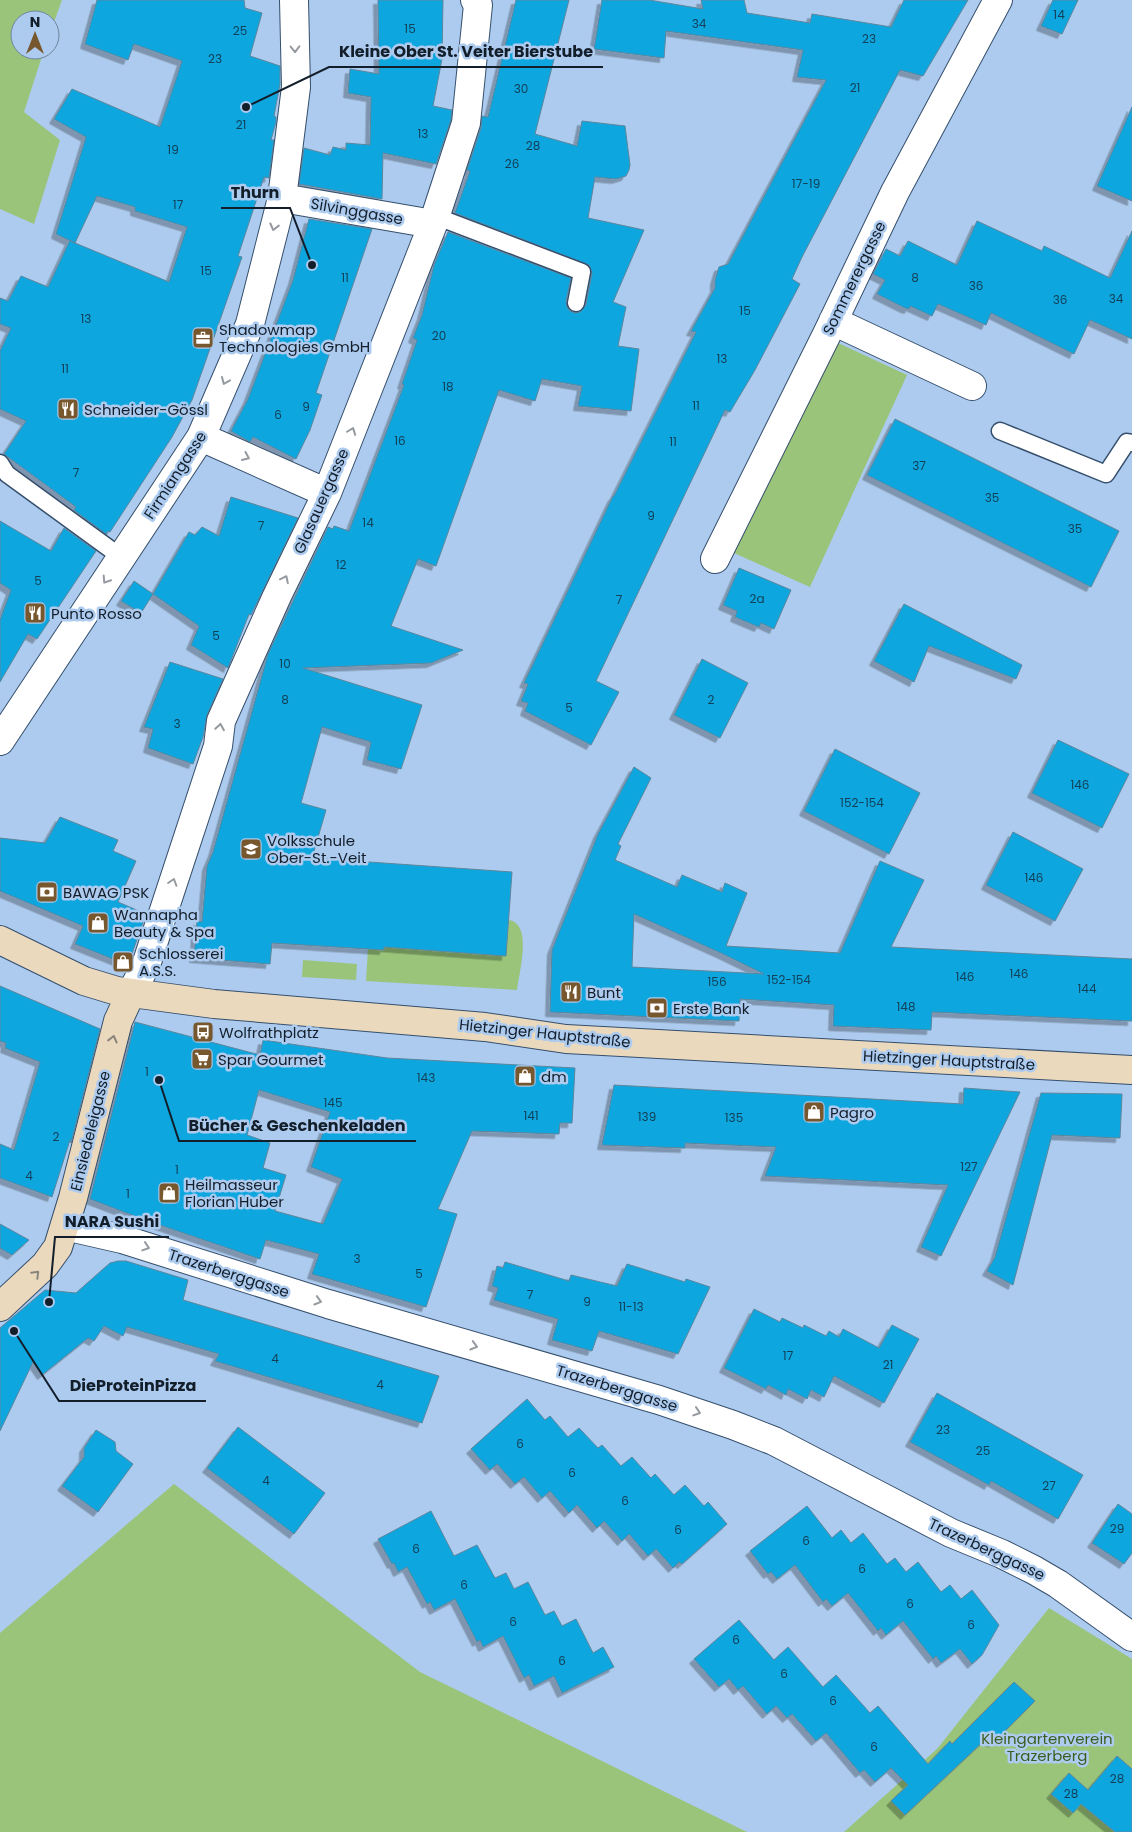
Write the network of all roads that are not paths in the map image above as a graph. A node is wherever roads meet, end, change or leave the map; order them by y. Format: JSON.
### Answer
{"nodes":[{"id":1,"x":294,"y":0,"type":"edge"},
{"id":2,"x":998,"y":0,"type":"edge"},
{"id":3,"x":478,"y":2,"type":"edge"},
{"id":4,"x":282,"y":198,"type":"junction"},
{"id":5,"x":434,"y":220,"type":"junction"},
{"id":6,"x":576,"y":302,"type":"dead end"},
{"id":7,"x":833,"y":321,"type":"junction"},
{"id":8,"x":972,"y":386,"type":"dead end"},
{"id":9,"x":1000,"y":431,"type":"dead end"},
{"id":10,"x":201,"y":437,"type":"junction"},
{"id":11,"x":1132,"y":443,"type":"edge"},
{"id":12,"x":0,"y":463,"type":"edge"},
{"id":13,"x":327,"y":493,"type":"junction"},
{"id":14,"x":121,"y":556,"type":"junction"},
{"id":15,"x":715,"y":559,"type":"dead end"},
{"id":16,"x":0,"y":741,"type":"edge"},
{"id":17,"x":0,"y":940,"type":"edge"},
{"id":18,"x":131,"y":993,"type":"junction"},
{"id":19,"x":1132,"y":1070,"type":"edge"},
{"id":20,"x":65,"y":1226,"type":"junction"},
{"id":21,"x":0,"y":1307,"type":"edge"},
{"id":22,"x":1132,"y":1637,"type":"edge"}],
"edges":[{"from":1,"to":4,"type":"street","name":"Firmiangasse","one_way":true},
{"from":2,"to":7,"type":"street","name":"Sommerergasse"},
{"from":3,"to":5,"type":"street","name":"Glasauergasse"},
{"from":4,"to":5,"type":"street","name":"Silvinggasse"},
{"from":4,"to":10,"type":"street","name":"Firmiangasse","one_way":true},
{"from":5,"to":6,"type":"lane"},
{"from":13,"to":5,"type":"street","name":"Glasauergasse","one_way":true},
{"from":7,"to":8,"type":"street"},
{"from":7,"to":15,"type":"street","name":"Sommerergasse"},
{"from":9,"to":11,"type":"lane"},
{"from":10,"to":13,"type":"street","one_way":true},
{"from":10,"to":14,"type":"street","name":"Firmiangasse"},
{"from":12,"to":14,"type":"lane"},
{"from":18,"to":13,"type":"street","name":"Glasauergasse","one_way":true},
{"from":14,"to":16,"type":"street","name":"Firmiangasse","one_way":true},
{"from":17,"to":18,"type":"main road","name":"Hietzinger Hauptstraße"},
{"from":18,"to":19,"type":"main road","name":"Hietzinger Hauptstraße"},
{"from":20,"to":18,"type":"main road","name":"Einsiedeleigasse","one_way":true},
{"from":21,"to":20,"type":"main road","name":"Einsiedeleigasse","one_way":true},
{"from":20,"to":22,"type":"street","name":"Trazerberggasse","one_way":true}]}
